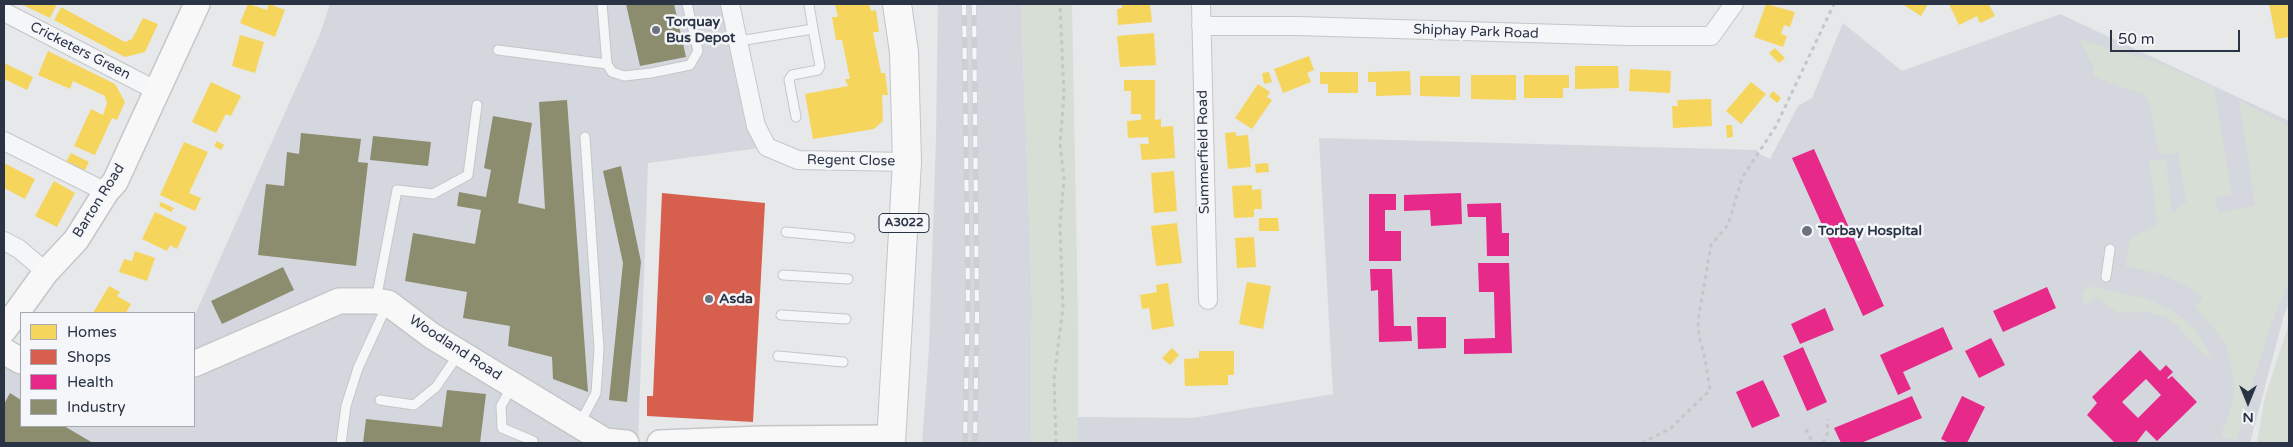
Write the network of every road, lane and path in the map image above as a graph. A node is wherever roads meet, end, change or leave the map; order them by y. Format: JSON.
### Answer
{"nodes":[{"id":1,"x":197,"y":4,"type":"edge"},
{"id":2,"x":602,"y":4,"type":"edge"},
{"id":3,"x":687,"y":4,"type":"edge"},
{"id":4,"x":730,"y":4,"type":"edge"},
{"id":5,"x":809,"y":4,"type":"edge"},
{"id":6,"x":897,"y":4,"type":"edge"},
{"id":7,"x":1060,"y":4,"type":"edge"},
{"id":8,"x":1201,"y":4,"type":"edge"},
{"id":9,"x":1734,"y":4,"type":"edge"},
{"id":10,"x":1834,"y":4,"type":"edge"},
{"id":11,"x":4,"y":12,"type":"edge"},
{"id":12,"x":1201,"y":26,"type":"junction"},
{"id":13,"x":813,"y":29,"type":"junction"},
{"id":14,"x":739,"y":41,"type":"junction"},
{"id":15,"x":498,"y":50,"type":"dead end"},
{"id":16,"x":606,"y":64,"type":"junction"},
{"id":17,"x":156,"y":91,"type":"junction"},
{"id":18,"x":476,"y":105,"type":"dead end"},
{"id":19,"x":796,"y":117,"type":"dead end"},
{"id":20,"x":585,"y":137,"type":"dead end"},
{"id":21,"x":4,"y":141,"type":"edge"},
{"id":22,"x":907,"y":162,"type":"junction"},
{"id":23,"x":106,"y":192,"type":"junction"},
{"id":24,"x":786,"y":232,"type":"dead end"},
{"id":25,"x":850,"y":238,"type":"dead end"},
{"id":26,"x":4,"y":241,"type":"edge"},
{"id":27,"x":2110,"y":250,"type":"dead end"},
{"id":28,"x":46,"y":272,"type":"junction"},
{"id":29,"x":783,"y":275,"type":"dead end"},
{"id":30,"x":2106,"y":277,"type":"dead end"},
{"id":31,"x":848,"y":278,"type":"dead end"},
{"id":32,"x":1208,"y":300,"type":"dead end"},
{"id":33,"x":382,"y":302,"type":"junction"},
{"id":34,"x":781,"y":315,"type":"dead end"},
{"id":35,"x":846,"y":319,"type":"dead end"},
{"id":36,"x":4,"y":330,"type":"edge"},
{"id":37,"x":4,"y":352,"type":"edge"},
{"id":38,"x":460,"y":353,"type":"junction"},
{"id":39,"x":778,"y":356,"type":"dead end"},
{"id":40,"x":20,"y":360,"type":"edge"},
{"id":41,"x":843,"y":362,"type":"dead end"},
{"id":42,"x":195,"y":364,"type":"edge"},
{"id":43,"x":513,"y":385,"type":"junction"},
{"id":44,"x":380,"y":400,"type":"dead end"},
{"id":45,"x":1828,"y":419,"type":"dead end"},
{"id":46,"x":579,"y":425,"type":"junction"},
{"id":47,"x":1806,"y":429,"type":"dead end"},
{"id":48,"x":891,"y":441,"type":"edge"},
{"id":49,"x":341,"y":443,"type":"edge"},
{"id":50,"x":533,"y":443,"type":"edge"},
{"id":51,"x":624,"y":443,"type":"edge"},
{"id":52,"x":660,"y":443,"type":"edge"},
{"id":53,"x":1056,"y":443,"type":"edge"},
{"id":54,"x":1642,"y":443,"type":"edge"},
{"id":55,"x":1813,"y":443,"type":"edge"},
{"id":56,"x":1823,"y":443,"type":"edge"}],
"edges":[{"from":1,"to":17,"type":"street","name":"Barton Road"},
{"from":2,"to":16,"type":"lane"},
{"from":3,"to":16,"type":"lane"},
{"from":4,"to":14,"type":"street","name":"Regent Close"},
{"from":5,"to":13,"type":"lane"},
{"from":6,"to":22,"type":"main road","number":"A3022"},
{"from":7,"to":53,"type":"path"},
{"from":8,"to":12,"type":"street","name":"Summerfield Road"},
{"from":9,"to":12,"type":"street","name":"Shiphay Park Road"},
{"from":10,"to":54,"type":"path"},
{"from":11,"to":17,"type":"street","name":"Cricketers Green"},
{"from":12,"to":32,"type":"street","name":"Summerfield Road"},
{"from":13,"to":14,"type":"lane"},
{"from":13,"to":19,"type":"lane"},
{"from":14,"to":22,"type":"street","name":"Regent Close"},
{"from":15,"to":16,"type":"lane"},
{"from":17,"to":23,"type":"street","name":"Barton Road"},
{"from":18,"to":33,"type":"lane"},
{"from":20,"to":46,"type":"lane"},
{"from":21,"to":23,"type":"street"},
{"from":22,"to":48,"type":"main road","number":"A3022"},
{"from":23,"to":28,"type":"street","name":"Barton Road"},
{"from":24,"to":25,"type":"lane"},
{"from":26,"to":28,"type":"street"},
{"from":27,"to":30,"type":"lane"},
{"from":28,"to":36,"type":"street","name":"Barton Road"},
{"from":29,"to":31,"type":"lane"},
{"from":33,"to":38,"type":"street","name":"Woodland Road"},
{"from":33,"to":42,"type":"street"},
{"from":33,"to":49,"type":"lane"},
{"from":34,"to":35,"type":"lane"},
{"from":37,"to":40,"type":"street"},
{"from":38,"to":43,"type":"street","name":"Woodland Road"},
{"from":38,"to":44,"type":"lane"},
{"from":39,"to":41,"type":"lane"},
{"from":43,"to":46,"type":"street","name":"Woodland Road"},
{"from":43,"to":50,"type":"lane"},
{"from":45,"to":56,"type":"path"},
{"from":46,"to":51,"type":"street","name":"Woodland Road"},
{"from":47,"to":55,"type":"path"},
{"from":48,"to":52,"type":"street"}]}
